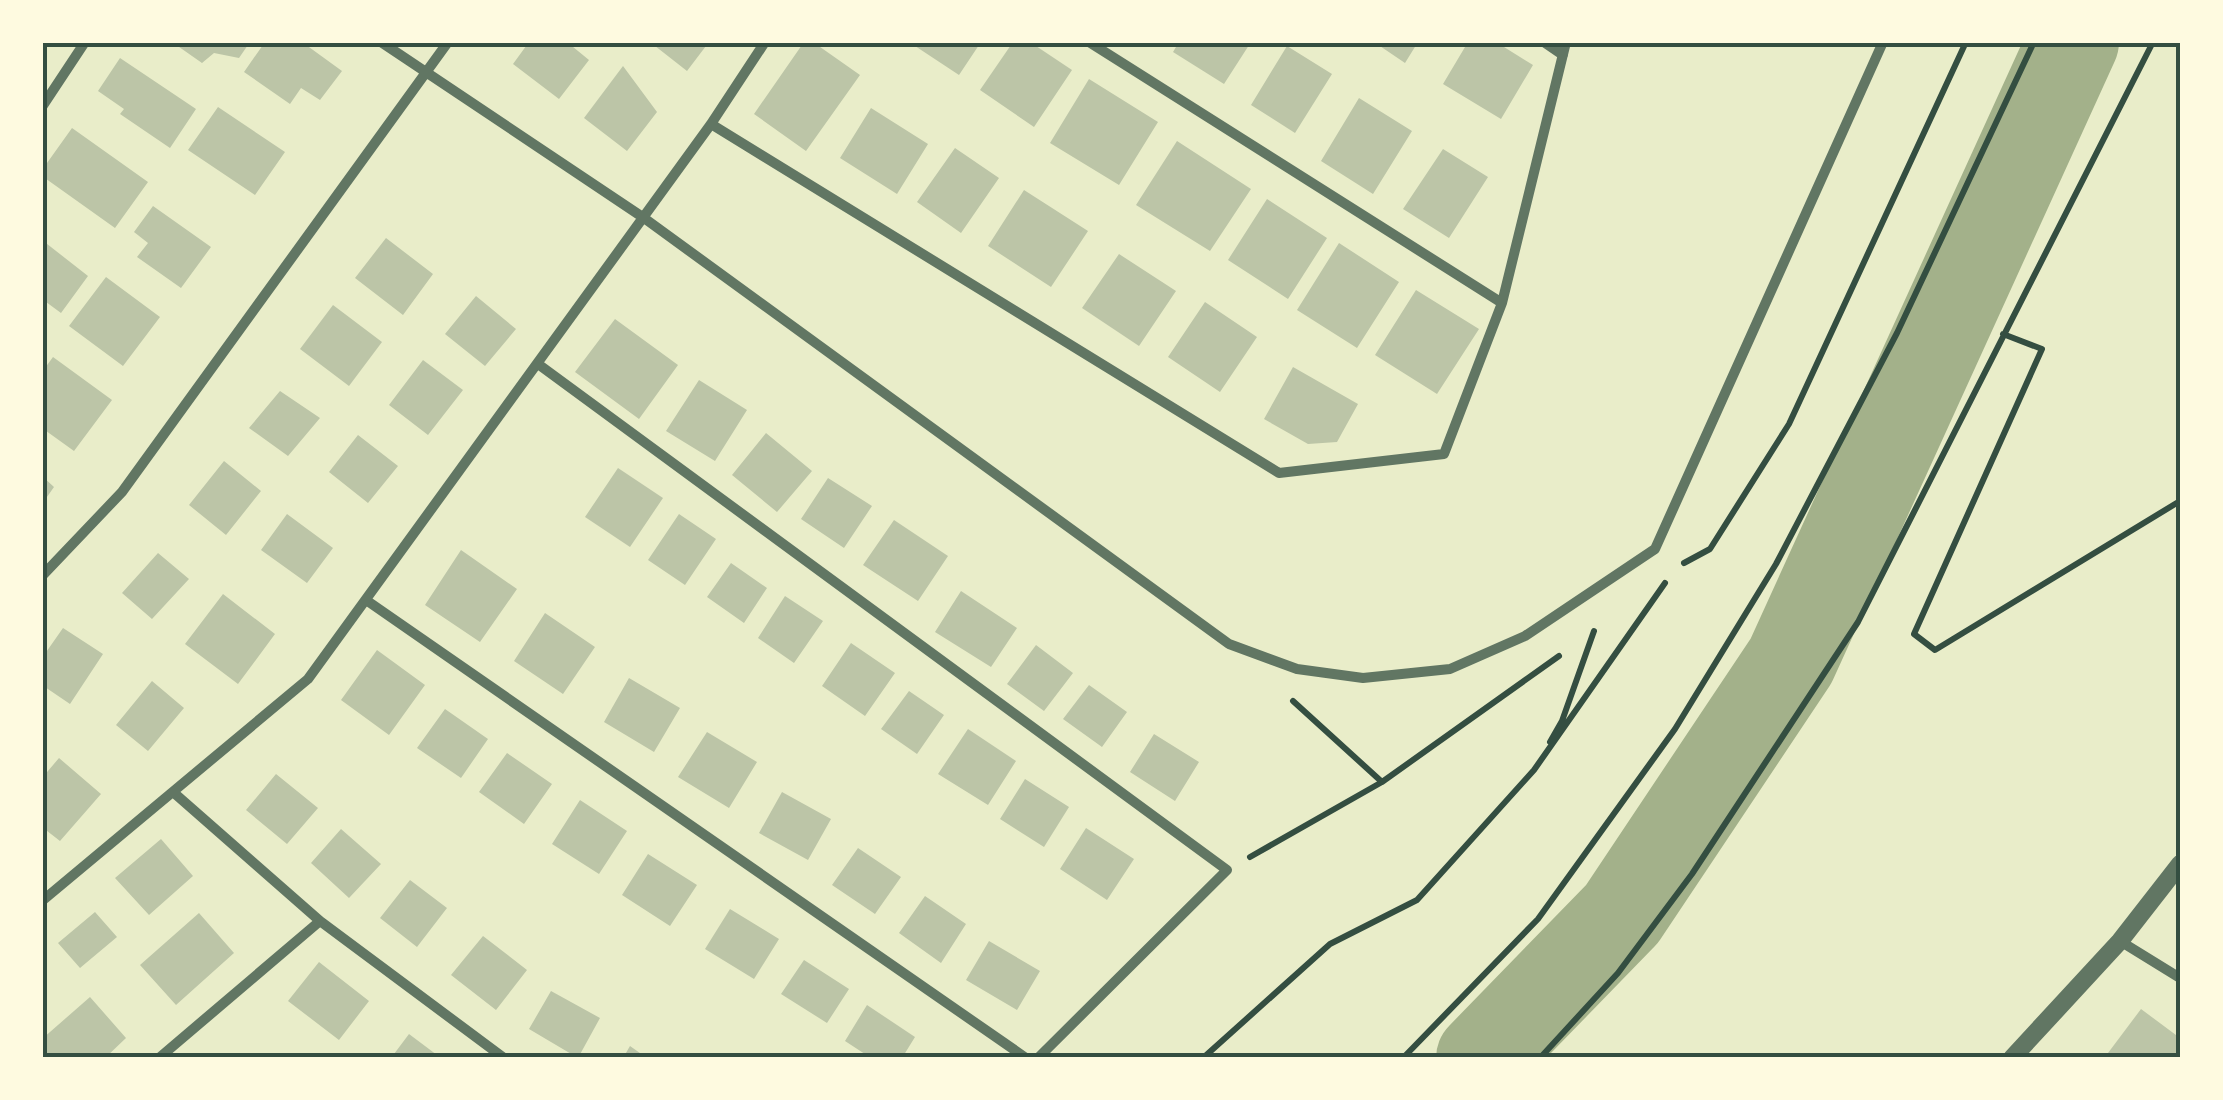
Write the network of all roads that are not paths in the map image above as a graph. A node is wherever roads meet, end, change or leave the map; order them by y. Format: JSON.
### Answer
{"nodes":[{"id":1,"x":85,"y":42,"type":"edge"},
{"id":2,"x":380,"y":42,"type":"edge"},
{"id":3,"x":448,"y":42,"type":"edge"},
{"id":4,"x":765,"y":42,"type":"edge"},
{"id":5,"x":1090,"y":42,"type":"edge"},
{"id":6,"x":1544,"y":42,"type":"edge"},
{"id":7,"x":1883,"y":42,"type":"edge"},
{"id":8,"x":1564,"y":48,"type":"edge"},
{"id":9,"x":427,"y":72,"type":"junction"},
{"id":10,"x":42,"y":107,"type":"edge"},
{"id":11,"x":711,"y":124,"type":"junction"},
{"id":12,"x":644,"y":218,"type":"junction"},
{"id":13,"x":1502,"y":303,"type":"junction"},
{"id":14,"x":538,"y":364,"type":"junction"},
{"id":15,"x":42,"y":576,"type":"edge"},
{"id":16,"x":366,"y":600,"type":"junction"},
{"id":17,"x":173,"y":792,"type":"junction"},
{"id":18,"x":2180,"y":864,"type":"edge"},
{"id":19,"x":42,"y":901,"type":"edge"},
{"id":20,"x":320,"y":921,"type":"junction"},
{"id":21,"x":2120,"y":940,"type":"junction"},
{"id":22,"x":2180,"y":978,"type":"edge"},
{"id":23,"x":158,"y":1058,"type":"edge"},
{"id":24,"x":504,"y":1058,"type":"edge"},
{"id":25,"x":1026,"y":1058,"type":"edge"},
{"id":26,"x":1038,"y":1058,"type":"edge"},
{"id":27,"x":2012,"y":1058,"type":"edge"}],
"edges":[{"from":1,"to":10,"type":"street"},
{"from":2,"to":9,"type":"street"},
{"from":3,"to":9,"type":"street"},
{"from":4,"to":11,"type":"street"},
{"from":5,"to":13,"type":"street"},
{"from":6,"to":8,"type":"street"},
{"from":7,"to":12,"type":"street"},
{"from":8,"to":13,"type":"street"},
{"from":9,"to":12,"type":"street"},
{"from":9,"to":15,"type":"street"},
{"from":11,"to":12,"type":"street"},
{"from":11,"to":13,"type":"street"},
{"from":12,"to":14,"type":"street"},
{"from":14,"to":16,"type":"street"},
{"from":14,"to":26,"type":"street"},
{"from":16,"to":17,"type":"street"},
{"from":16,"to":25,"type":"street"},
{"from":17,"to":19,"type":"street"},
{"from":17,"to":20,"type":"street"},
{"from":18,"to":21,"type":"street"},
{"from":20,"to":23,"type":"street"},
{"from":20,"to":24,"type":"street"},
{"from":21,"to":22,"type":"street"},
{"from":21,"to":27,"type":"street"}]}
